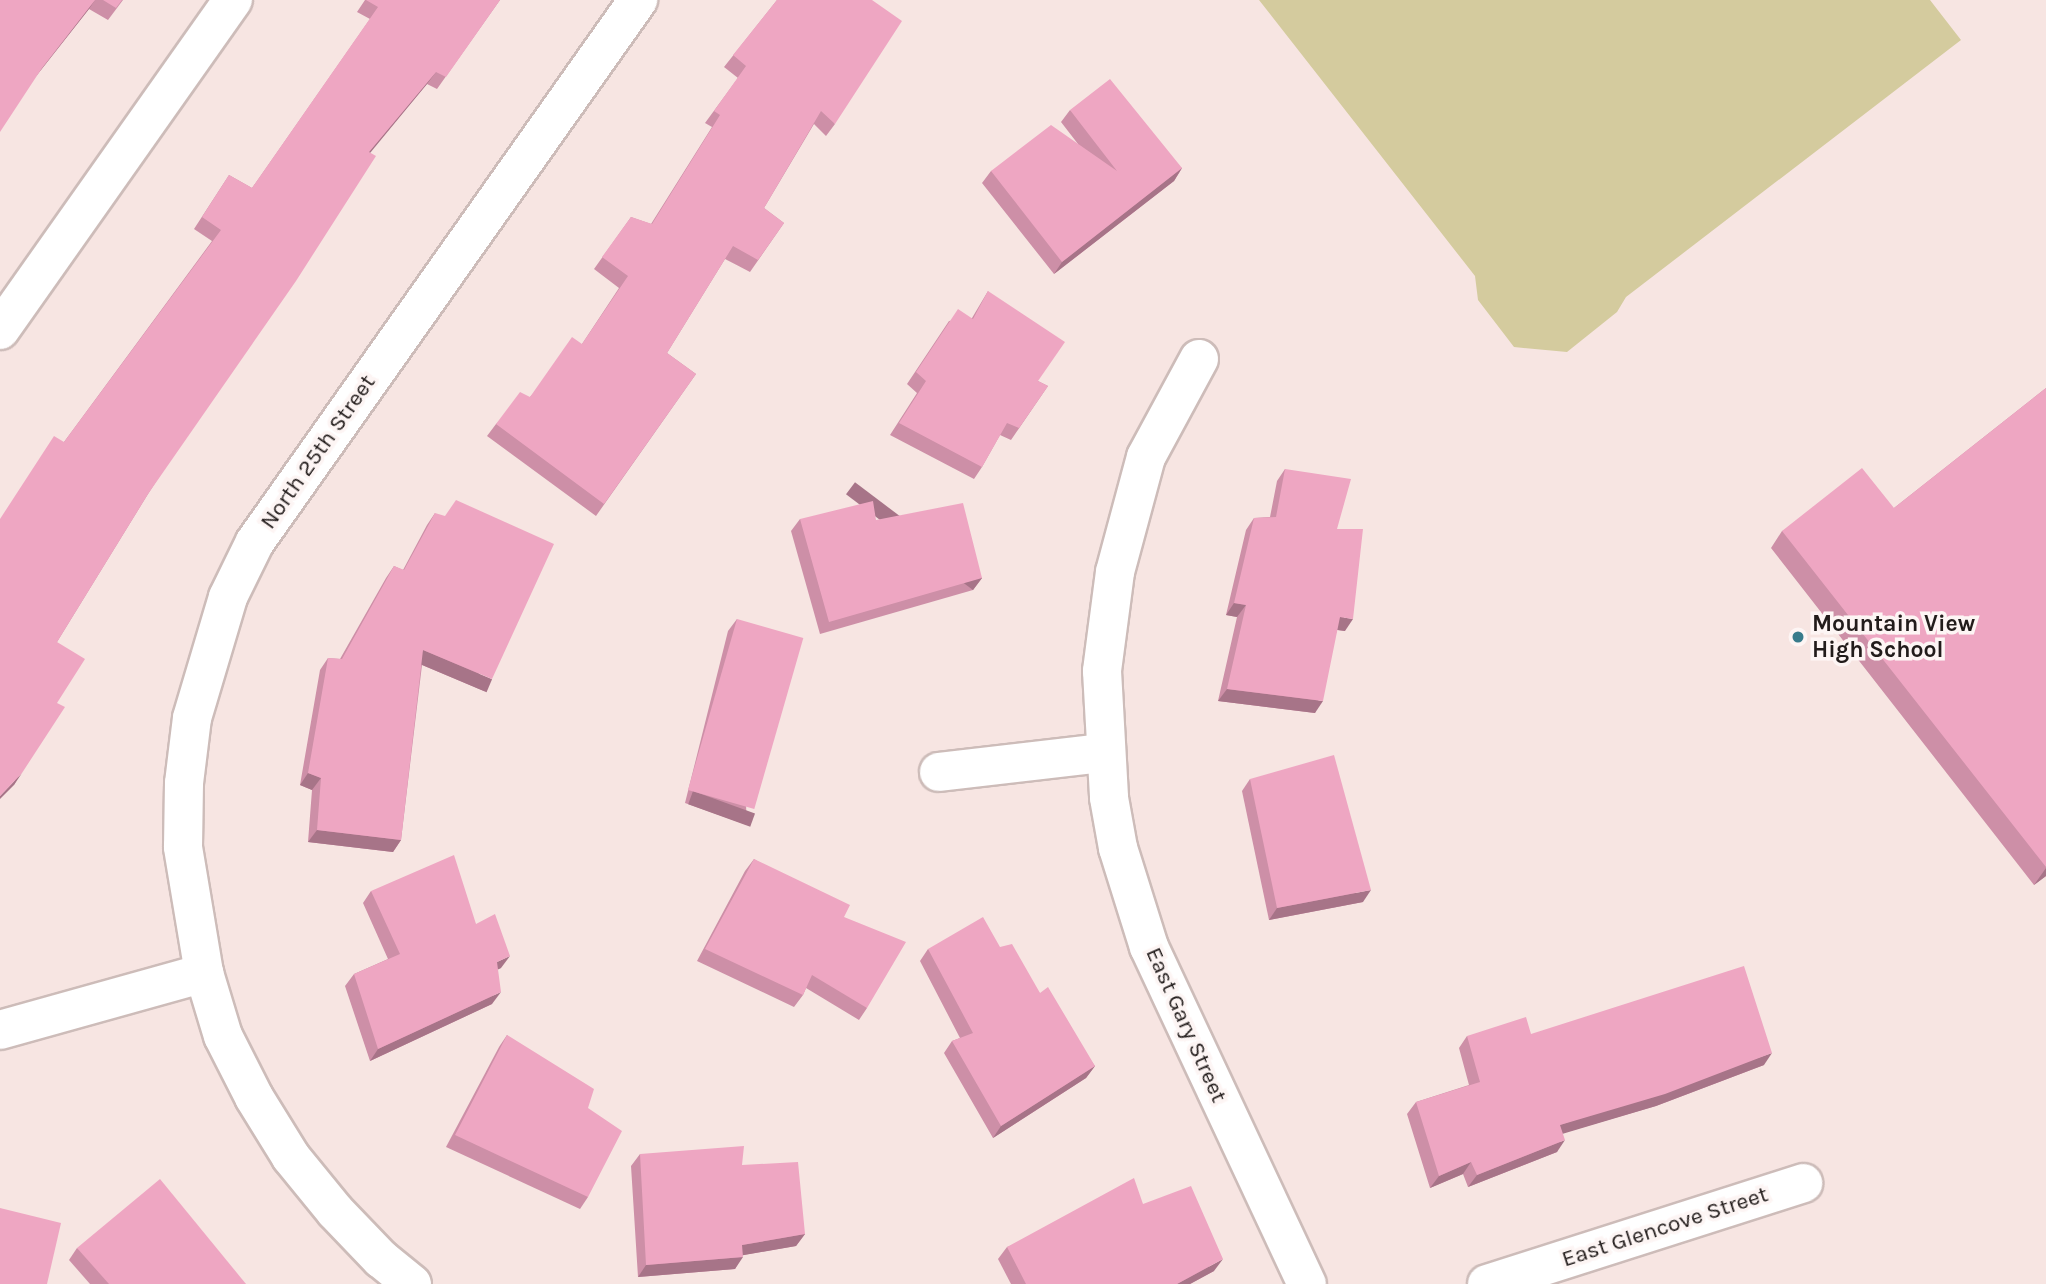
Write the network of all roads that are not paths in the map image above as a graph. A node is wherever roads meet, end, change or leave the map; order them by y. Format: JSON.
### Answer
{"nodes":[{"id":1,"x":233,"y":0,"type":"edge"},
{"id":2,"x":638,"y":0,"type":"edge"},
{"id":3,"x":0,"y":330,"type":"edge"},
{"id":4,"x":1199,"y":359,"type":"dead end"},
{"id":5,"x":1104,"y":754,"type":"junction"},
{"id":6,"x":939,"y":772,"type":"dead end"},
{"id":7,"x":204,"y":973,"type":"junction"},
{"id":8,"x":0,"y":1030,"type":"edge"},
{"id":9,"x":1803,"y":1183,"type":"dead end"},
{"id":10,"x":412,"y":1284,"type":"edge"},
{"id":11,"x":1307,"y":1284,"type":"edge"},
{"id":12,"x":1487,"y":1284,"type":"edge"}],
"edges":[{"from":1,"to":3,"type":"street"},
{"from":2,"to":7,"type":"street","name":"North 25th Street"},
{"from":4,"to":5,"type":"street","name":"East Gary Street"},
{"from":5,"to":6,"type":"street"},
{"from":5,"to":11,"type":"street","name":"East Gary Street"},
{"from":7,"to":8,"type":"street"},
{"from":7,"to":10,"type":"street","name":"North 25th Street"},
{"from":9,"to":12,"type":"street","name":"East Glencove Street"}]}
